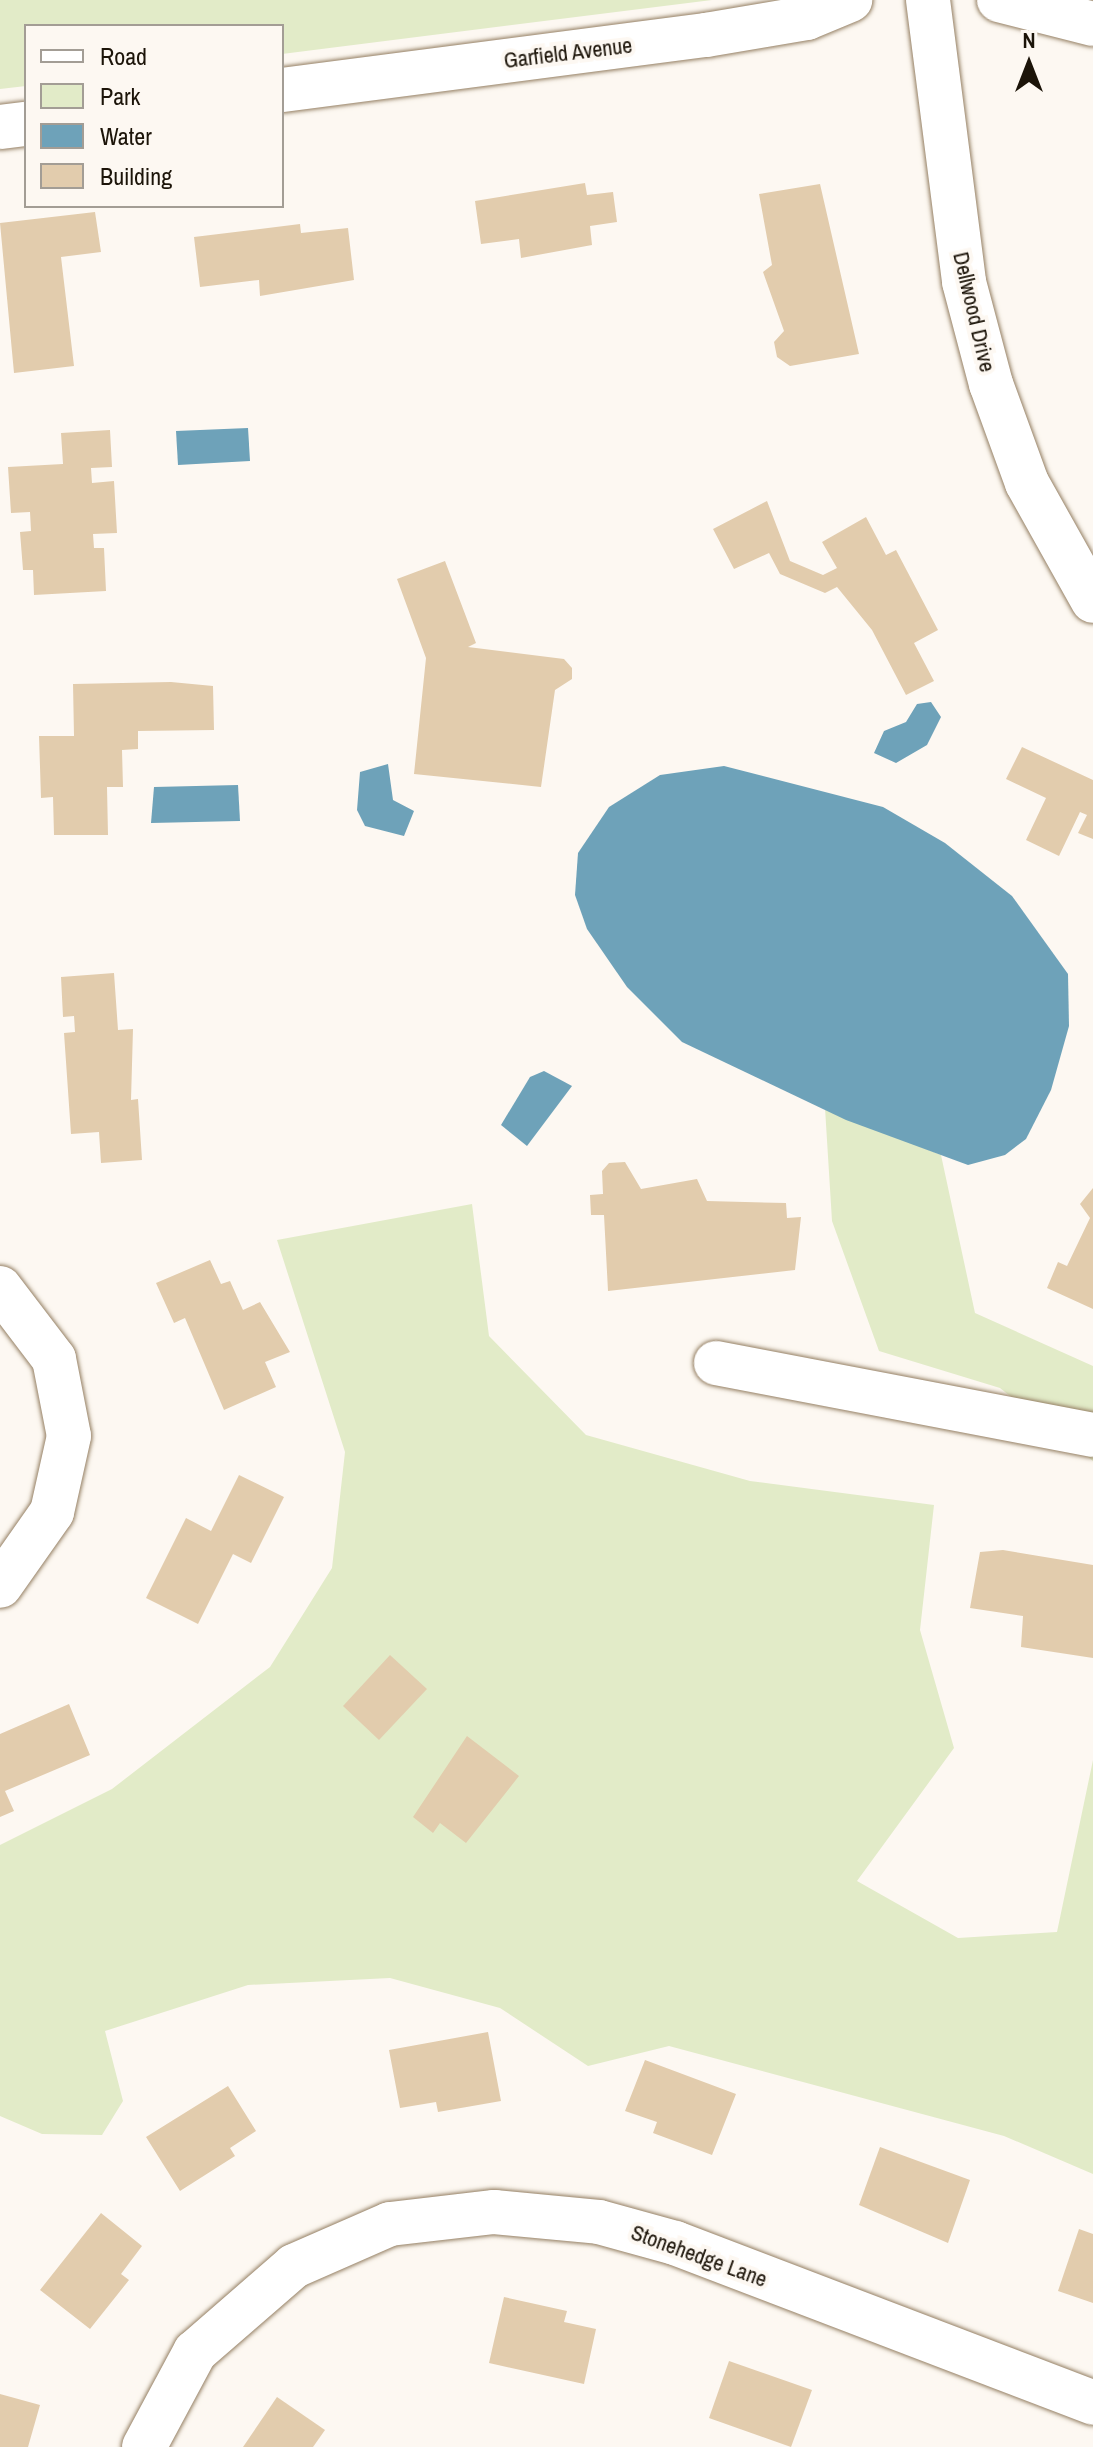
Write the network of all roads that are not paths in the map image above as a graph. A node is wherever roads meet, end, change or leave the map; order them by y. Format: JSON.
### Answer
{"nodes":[{"id":1,"x":850,"y":0,"type":"edge"},
{"id":2,"x":928,"y":0,"type":"edge"},
{"id":3,"x":999,"y":0,"type":"edge"},
{"id":4,"x":1093,"y":24,"type":"edge"},
{"id":5,"x":284,"y":90,"type":"edge"},
{"id":6,"x":24,"y":124,"type":"edge"},
{"id":7,"x":0,"y":127,"type":"edge"},
{"id":8,"x":1093,"y":601,"type":"edge"},
{"id":9,"x":0,"y":1288,"type":"edge"},
{"id":10,"x":716,"y":1363,"type":"dead end"},
{"id":11,"x":1093,"y":1435,"type":"edge"},
{"id":12,"x":0,"y":1586,"type":"edge"},
{"id":13,"x":1093,"y":2403,"type":"edge"},
{"id":14,"x":144,"y":2447,"type":"edge"}],
"edges":[{"from":1,"to":5,"type":"street","name":"Garfield Avenue"},
{"from":2,"to":8,"type":"street","name":"Dellwood Drive"},
{"from":3,"to":4,"type":"street"},
{"from":6,"to":7,"type":"street"},
{"from":9,"to":12,"type":"street"},
{"from":10,"to":11,"type":"street"},
{"from":13,"to":14,"type":"street","name":"Stonehedge Lane"}]}
